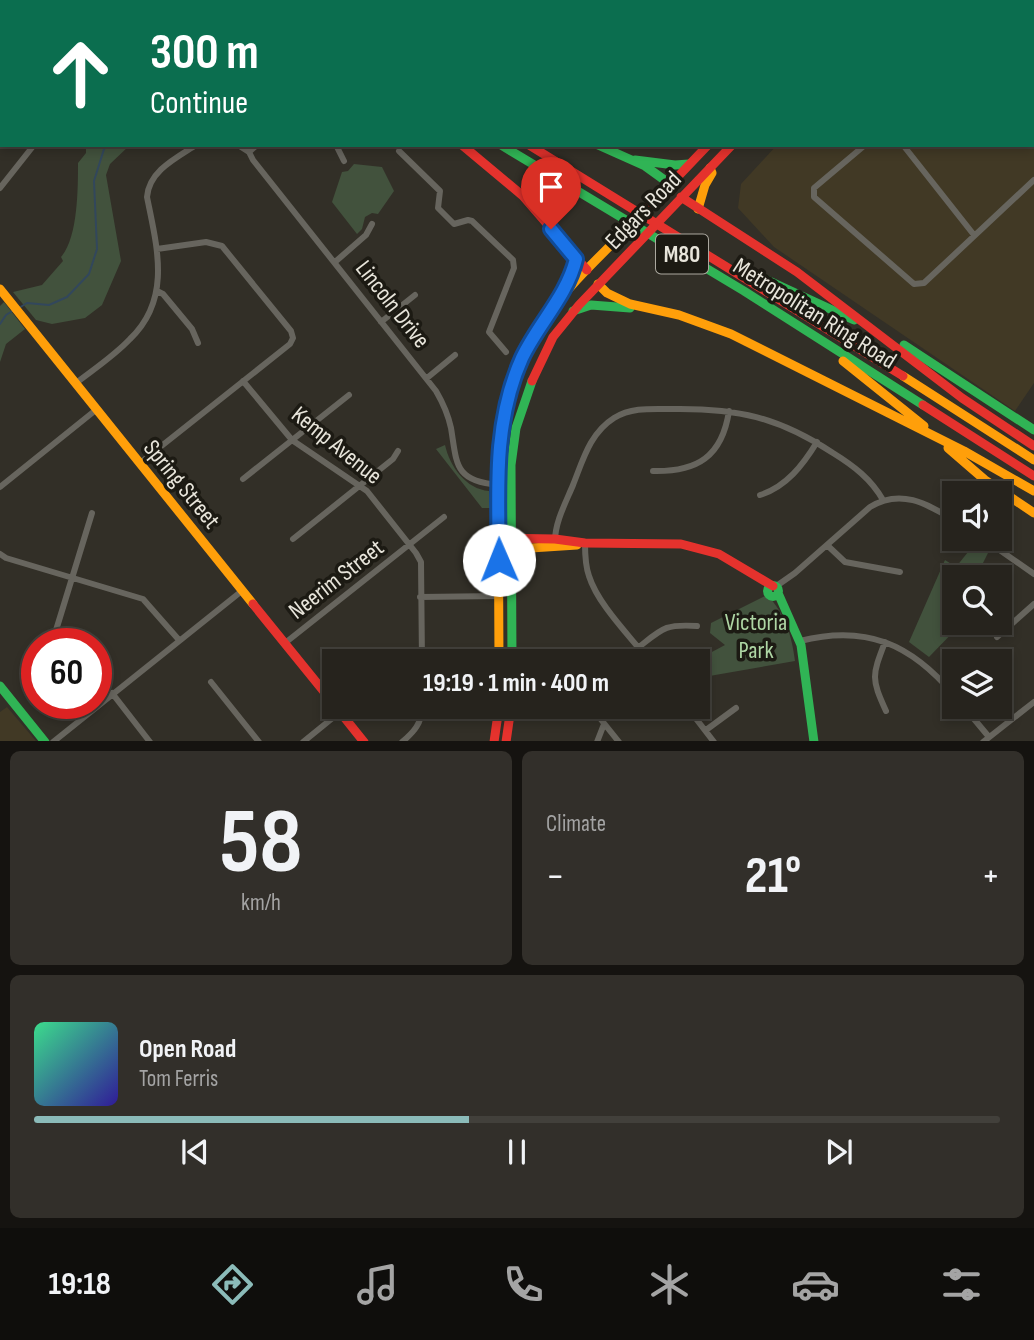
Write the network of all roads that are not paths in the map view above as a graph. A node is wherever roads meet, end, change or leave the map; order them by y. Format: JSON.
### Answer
{"nodes":[{"id":1,"x":32,"y":147,"type":"edge"},
{"id":2,"x":193,"y":147,"type":"edge"},
{"id":3,"x":241,"y":147,"type":"edge"},
{"id":4,"x":255,"y":147,"type":"edge"},
{"id":5,"x":337,"y":147,"type":"edge"},
{"id":6,"x":464,"y":147,"type":"edge"},
{"id":7,"x":504,"y":147,"type":"edge"},
{"id":8,"x":532,"y":147,"type":"edge"},
{"id":9,"x":603,"y":147,"type":"edge"},
{"id":10,"x":706,"y":147,"type":"edge"},
{"id":11,"x":730,"y":147,"type":"edge"},
{"id":12,"x":863,"y":147,"type":"edge"},
{"id":13,"x":905,"y":147,"type":"edge"},
{"id":14,"x":399,"y":151,"type":"dead end"},
{"id":15,"x":249,"y":152,"type":"junction"},
{"id":16,"x":635,"y":160,"type":"junction"},
{"id":17,"x":344,"y":161,"type":"dead end"},
{"id":18,"x":689,"y":164,"type":"junction"},
{"id":19,"x":710,"y":168,"type":"junction"},
{"id":20,"x":1034,"y":180,"type":"edge"},
{"id":21,"x":670,"y":184,"type":"junction"},
{"id":22,"x":0,"y":188,"type":"edge"},
{"id":23,"x":681,"y":197,"type":"junction"},
{"id":24,"x":698,"y":209,"type":"junction"},
{"id":25,"x":372,"y":224,"type":"dead end"},
{"id":26,"x":974,"y":235,"type":"junction"},
{"id":27,"x":686,"y":242,"type":"junction"},
{"id":28,"x":157,"y":249,"type":"junction"},
{"id":29,"x":576,"y":259,"type":"junction"},
{"id":30,"x":335,"y":262,"type":"junction"},
{"id":31,"x":587,"y":270,"type":"junction"},
{"id":32,"x":598,"y":284,"type":"junction"},
{"id":33,"x":0,"y":289,"type":"edge"},
{"id":34,"x":157,"y":291,"type":"junction"},
{"id":35,"x":744,"y":291,"type":"junction"},
{"id":36,"x":415,"y":295,"type":"dead end"},
{"id":37,"x":556,"y":304,"type":"junction"},
{"id":38,"x":644,"y":308,"type":"junction"},
{"id":39,"x":573,"y":311,"type":"junction"},
{"id":40,"x":381,"y":322,"type":"junction"},
{"id":41,"x":198,"y":343,"type":"dead end"},
{"id":42,"x":506,"y":352,"type":"dead end"},
{"id":43,"x":455,"y":355,"type":"dead end"},
{"id":44,"x":915,"y":361,"type":"junction"},
{"id":45,"x":427,"y":378,"type":"junction"},
{"id":46,"x":243,"y":381,"type":"junction"},
{"id":47,"x":76,"y":383,"type":"junction"},
{"id":48,"x":349,"y":395,"type":"dead end"},
{"id":49,"x":97,"y":409,"type":"junction"},
{"id":50,"x":729,"y":411,"type":"junction"},
{"id":51,"x":1034,"y":430,"type":"edge"},
{"id":52,"x":1034,"y":439,"type":"edge"},
{"id":53,"x":292,"y":440,"type":"junction"},
{"id":54,"x":817,"y":442,"type":"junction"},
{"id":55,"x":1034,"y":446,"type":"edge"},
{"id":56,"x":398,"y":451,"type":"dead end"},
{"id":57,"x":1034,"y":460,"type":"edge"},
{"id":58,"x":140,"y":463,"type":"junction"},
{"id":59,"x":653,"y":471,"type":"dead end"},
{"id":60,"x":1034,"y":476,"type":"edge"},
{"id":61,"x":243,"y":480,"type":"dead end"},
{"id":62,"x":361,"y":485,"type":"junction"},
{"id":63,"x":498,"y":485,"type":"junction"},
{"id":64,"x":0,"y":487,"type":"edge"},
{"id":65,"x":1034,"y":491,"type":"edge"},
{"id":66,"x":760,"y":495,"type":"dead end"},
{"id":67,"x":881,"y":501,"type":"junction"},
{"id":68,"x":92,"y":513,"type":"dead end"},
{"id":69,"x":942,"y":513,"type":"edge"},
{"id":70,"x":1034,"y":513,"type":"edge"},
{"id":71,"x":444,"y":517,"type":"dead end"},
{"id":72,"x":498,"y":538,"type":"junction"},
{"id":73,"x":510,"y":538,"type":"junction"},
{"id":74,"x":293,"y":539,"type":"dead end"},
{"id":75,"x":557,"y":542,"type":"junction"},
{"id":76,"x":585,"y":543,"type":"junction"},
{"id":77,"x":410,"y":544,"type":"junction"},
{"id":78,"x":827,"y":545,"type":"junction"},
{"id":79,"x":499,"y":550,"type":"junction"},
{"id":80,"x":511,"y":551,"type":"junction"},
{"id":81,"x":1001,"y":551,"type":"edge"},
{"id":82,"x":0,"y":554,"type":"edge"},
{"id":83,"x":900,"y":572,"type":"dead end"},
{"id":84,"x":1034,"y":574,"type":"edge"},
{"id":85,"x":73,"y":578,"type":"junction"},
{"id":86,"x":243,"y":590,"type":"junction"},
{"id":87,"x":774,"y":591,"type":"junction"},
{"id":88,"x":499,"y":596,"type":"junction"},
{"id":89,"x":420,"y":597,"type":"junction"},
{"id":90,"x":1034,"y":604,"type":"edge"},
{"id":91,"x":697,"y":626,"type":"dead end"},
{"id":92,"x":57,"y":628,"type":"edge"},
{"id":93,"x":998,"y":637,"type":"dead end"},
{"id":94,"x":179,"y":640,"type":"junction"},
{"id":95,"x":885,"y":642,"type":"junction"},
{"id":96,"x":285,"y":643,"type":"junction"},
{"id":97,"x":800,"y":643,"type":"junction"},
{"id":98,"x":639,"y":648,"type":"joint"},
{"id":99,"x":422,"y":649,"type":"edge"},
{"id":100,"x":499,"y":649,"type":"edge"},
{"id":101,"x":512,"y":649,"type":"edge"},
{"id":102,"x":211,"y":682,"type":"dead end"},
{"id":103,"x":942,"y":682,"type":"edge"},
{"id":104,"x":0,"y":686,"type":"edge"},
{"id":105,"x":322,"y":689,"type":"edge"},
{"id":106,"x":112,"y":693,"type":"joint"},
{"id":107,"x":1034,"y":702,"type":"edge"},
{"id":108,"x":736,"y":708,"type":"dead end"},
{"id":109,"x":886,"y":711,"type":"dead end"},
{"id":110,"x":80,"y":719,"type":"edge"},
{"id":111,"x":326,"y":719,"type":"edge"},
{"id":112,"x":346,"y":719,"type":"edge"},
{"id":113,"x":421,"y":719,"type":"edge"},
{"id":114,"x":497,"y":719,"type":"edge"},
{"id":115,"x":509,"y":719,"type":"edge"},
{"id":116,"x":600,"y":719,"type":"edge"},
{"id":117,"x":697,"y":719,"type":"edge"},
{"id":118,"x":972,"y":719,"type":"edge"},
{"id":119,"x":604,"y":724,"type":"junction"},
{"id":120,"x":706,"y":730,"type":"junction"},
{"id":121,"x":986,"y":739,"type":"edge"},
{"id":122,"x":45,"y":741,"type":"edge"},
{"id":123,"x":53,"y":741,"type":"edge"},
{"id":124,"x":150,"y":741,"type":"edge"},
{"id":125,"x":259,"y":741,"type":"edge"},
{"id":126,"x":303,"y":741,"type":"edge"},
{"id":127,"x":364,"y":741,"type":"edge"},
{"id":128,"x":402,"y":741,"type":"edge"},
{"id":129,"x":494,"y":741,"type":"edge"},
{"id":130,"x":506,"y":741,"type":"edge"},
{"id":131,"x":597,"y":741,"type":"edge"},
{"id":132,"x":619,"y":741,"type":"edge"},
{"id":133,"x":714,"y":741,"type":"edge"},
{"id":134,"x":814,"y":741,"type":"edge"}],
"edges":[{"from":1,"to":22,"type":"street"},
{"from":2,"to":28,"type":"street"},
{"from":3,"to":15,"type":"street","name":"Lincoln Drive"},
{"from":4,"to":15,"type":"street"},
{"from":5,"to":17,"type":"street"},
{"from":6,"to":29,"type":"main road"},
{"from":7,"to":35,"type":"main road","name":"Metropolitan Ring Road","number":"M80"},
{"from":8,"to":27,"type":"main road","name":"Metropolitan Ring Road","number":"M80"},
{"from":9,"to":16,"type":"main road"},
{"from":10,"to":18,"type":"main road","name":"Edgars Road"},
{"from":11,"to":19,"type":"main road","name":"Edgars Road"},
{"from":12,"to":26,"type":"street"},
{"from":13,"to":26,"type":"street"},
{"from":14,"to":42,"type":"street"},
{"from":15,"to":30,"type":"street","name":"Lincoln Drive"},
{"from":16,"to":18,"type":"main road"},
{"from":16,"to":21,"type":"main road"},
{"from":18,"to":21,"type":"main road","name":"Edgars Road"},
{"from":19,"to":23,"type":"main road","name":"Edgars Road"},
{"from":19,"to":24,"type":"main road"},
{"from":20,"to":26,"type":"street"},
{"from":21,"to":23,"type":"main road"},
{"from":21,"to":31,"type":"main road","name":"Edgars Road"},
{"from":23,"to":24,"type":"main road"},
{"from":23,"to":32,"type":"main road","name":"Edgars Road"},
{"from":24,"to":44,"type":"main road"},
{"from":25,"to":30,"type":"street"},
{"from":27,"to":51,"type":"main road"},
{"from":27,"to":57,"type":"main road","name":"Metropolitan Ring Road","number":"M80"},
{"from":28,"to":34,"type":"street"},
{"from":28,"to":46,"type":"street"},
{"from":29,"to":31,"type":"main road"},
{"from":29,"to":37,"type":"main road"},
{"from":30,"to":40,"type":"street","name":"Lincoln Drive"},
{"from":31,"to":32,"type":"main road"},
{"from":31,"to":37,"type":"main road","name":"Edgars Road"},
{"from":32,"to":38,"type":"main road"},
{"from":32,"to":39,"type":"main road","name":"Edgars Road"},
{"from":33,"to":47,"type":"main road","name":"Spring Street"},
{"from":34,"to":41,"type":"street"},
{"from":34,"to":47,"type":"street"},
{"from":35,"to":60,"type":"main road","name":"Metropolitan Ring Road","number":"M80"},
{"from":35,"to":70,"type":"main road"},
{"from":36,"to":40,"type":"street"},
{"from":37,"to":63,"type":"main road","name":"Edgars Road"},
{"from":38,"to":39,"type":"main road"},
{"from":38,"to":65,"type":"main road"},
{"from":39,"to":73,"type":"main road","name":"Edgars Road"},
{"from":40,"to":45,"type":"street","name":"Lincoln Drive"},
{"from":43,"to":45,"type":"street"},
{"from":44,"to":52,"type":"main road"},
{"from":44,"to":55,"type":"main road"},
{"from":45,"to":63,"type":"street","name":"Lincoln Drive"},
{"from":46,"to":53,"type":"street","name":"Kemp Avenue"},
{"from":46,"to":58,"type":"street"},
{"from":47,"to":49,"type":"main road","name":"Spring Street"},
{"from":48,"to":53,"type":"street"},
{"from":49,"to":58,"type":"main road","name":"Spring Street"},
{"from":49,"to":64,"type":"street"},
{"from":50,"to":54,"type":"street"},
{"from":50,"to":59,"type":"street"},
{"from":50,"to":75,"type":"street"},
{"from":53,"to":61,"type":"street"},
{"from":53,"to":62,"type":"street","name":"Kemp Avenue"},
{"from":54,"to":66,"type":"street"},
{"from":54,"to":67,"type":"street"},
{"from":56,"to":62,"type":"street"},
{"from":58,"to":86,"type":"main road","name":"Spring Street"},
{"from":62,"to":74,"type":"street"},
{"from":62,"to":77,"type":"street","name":"Kemp Avenue"},
{"from":63,"to":72,"type":"main road","name":"Edgars Road"},
{"from":67,"to":69,"type":"street"},
{"from":67,"to":78,"type":"street"},
{"from":68,"to":85,"type":"street"},
{"from":71,"to":77,"type":"street","name":"Neerim Street"},
{"from":72,"to":73,"type":"main road"},
{"from":72,"to":79,"type":"main road","name":"Edgars Road"},
{"from":73,"to":75,"type":"main road"},
{"from":73,"to":80,"type":"main road","name":"Edgars Road"},
{"from":75,"to":76,"type":"main road"},
{"from":75,"to":80,"type":"main road"},
{"from":76,"to":87,"type":"main road"},
{"from":76,"to":98,"type":"street"},
{"from":77,"to":89,"type":"street","name":"Kemp Avenue"},
{"from":77,"to":96,"type":"street","name":"Neerim Street"},
{"from":78,"to":83,"type":"street"},
{"from":78,"to":87,"type":"street"},
{"from":79,"to":80,"type":"main road"},
{"from":79,"to":88,"type":"main road","name":"Edgars Road"},
{"from":80,"to":101,"type":"main road","name":"Edgars Road"},
{"from":81,"to":84,"type":"street"},
{"from":82,"to":85,"type":"street"},
{"from":85,"to":92,"type":"street"},
{"from":85,"to":94,"type":"street"},
{"from":86,"to":94,"type":"street"},
{"from":86,"to":96,"type":"main road","name":"Spring Street"},
{"from":87,"to":97,"type":"main road"},
{"from":88,"to":89,"type":"street"},
{"from":88,"to":100,"type":"main road","name":"Edgars Road"},
{"from":89,"to":99,"type":"street","name":"Kemp Avenue"},
{"from":90,"to":93,"type":"street"},
{"from":91,"to":98,"type":"street"},
{"from":94,"to":106,"type":"street"},
{"from":95,"to":97,"type":"street"},
{"from":95,"to":103,"type":"street"},
{"from":95,"to":109,"type":"street"},
{"from":96,"to":105,"type":"main road","name":"Spring Street"},
{"from":97,"to":134,"type":"main road"},
{"from":102,"to":125,"type":"street"},
{"from":104,"to":122,"type":"main road"},
{"from":106,"to":124,"type":"street"},
{"from":107,"to":121,"type":"street"},
{"from":108,"to":120,"type":"street"},
{"from":110,"to":123,"type":"street"},
{"from":111,"to":126,"type":"street"},
{"from":112,"to":127,"type":"main road","name":"Spring Street"},
{"from":113,"to":128,"type":"street"},
{"from":114,"to":129,"type":"main road"},
{"from":115,"to":130,"type":"main road"},
{"from":116,"to":119,"type":"street"},
{"from":117,"to":120,"type":"street"},
{"from":118,"to":121,"type":"street"},
{"from":119,"to":131,"type":"street"},
{"from":119,"to":132,"type":"street"},
{"from":120,"to":133,"type":"street"}]}
